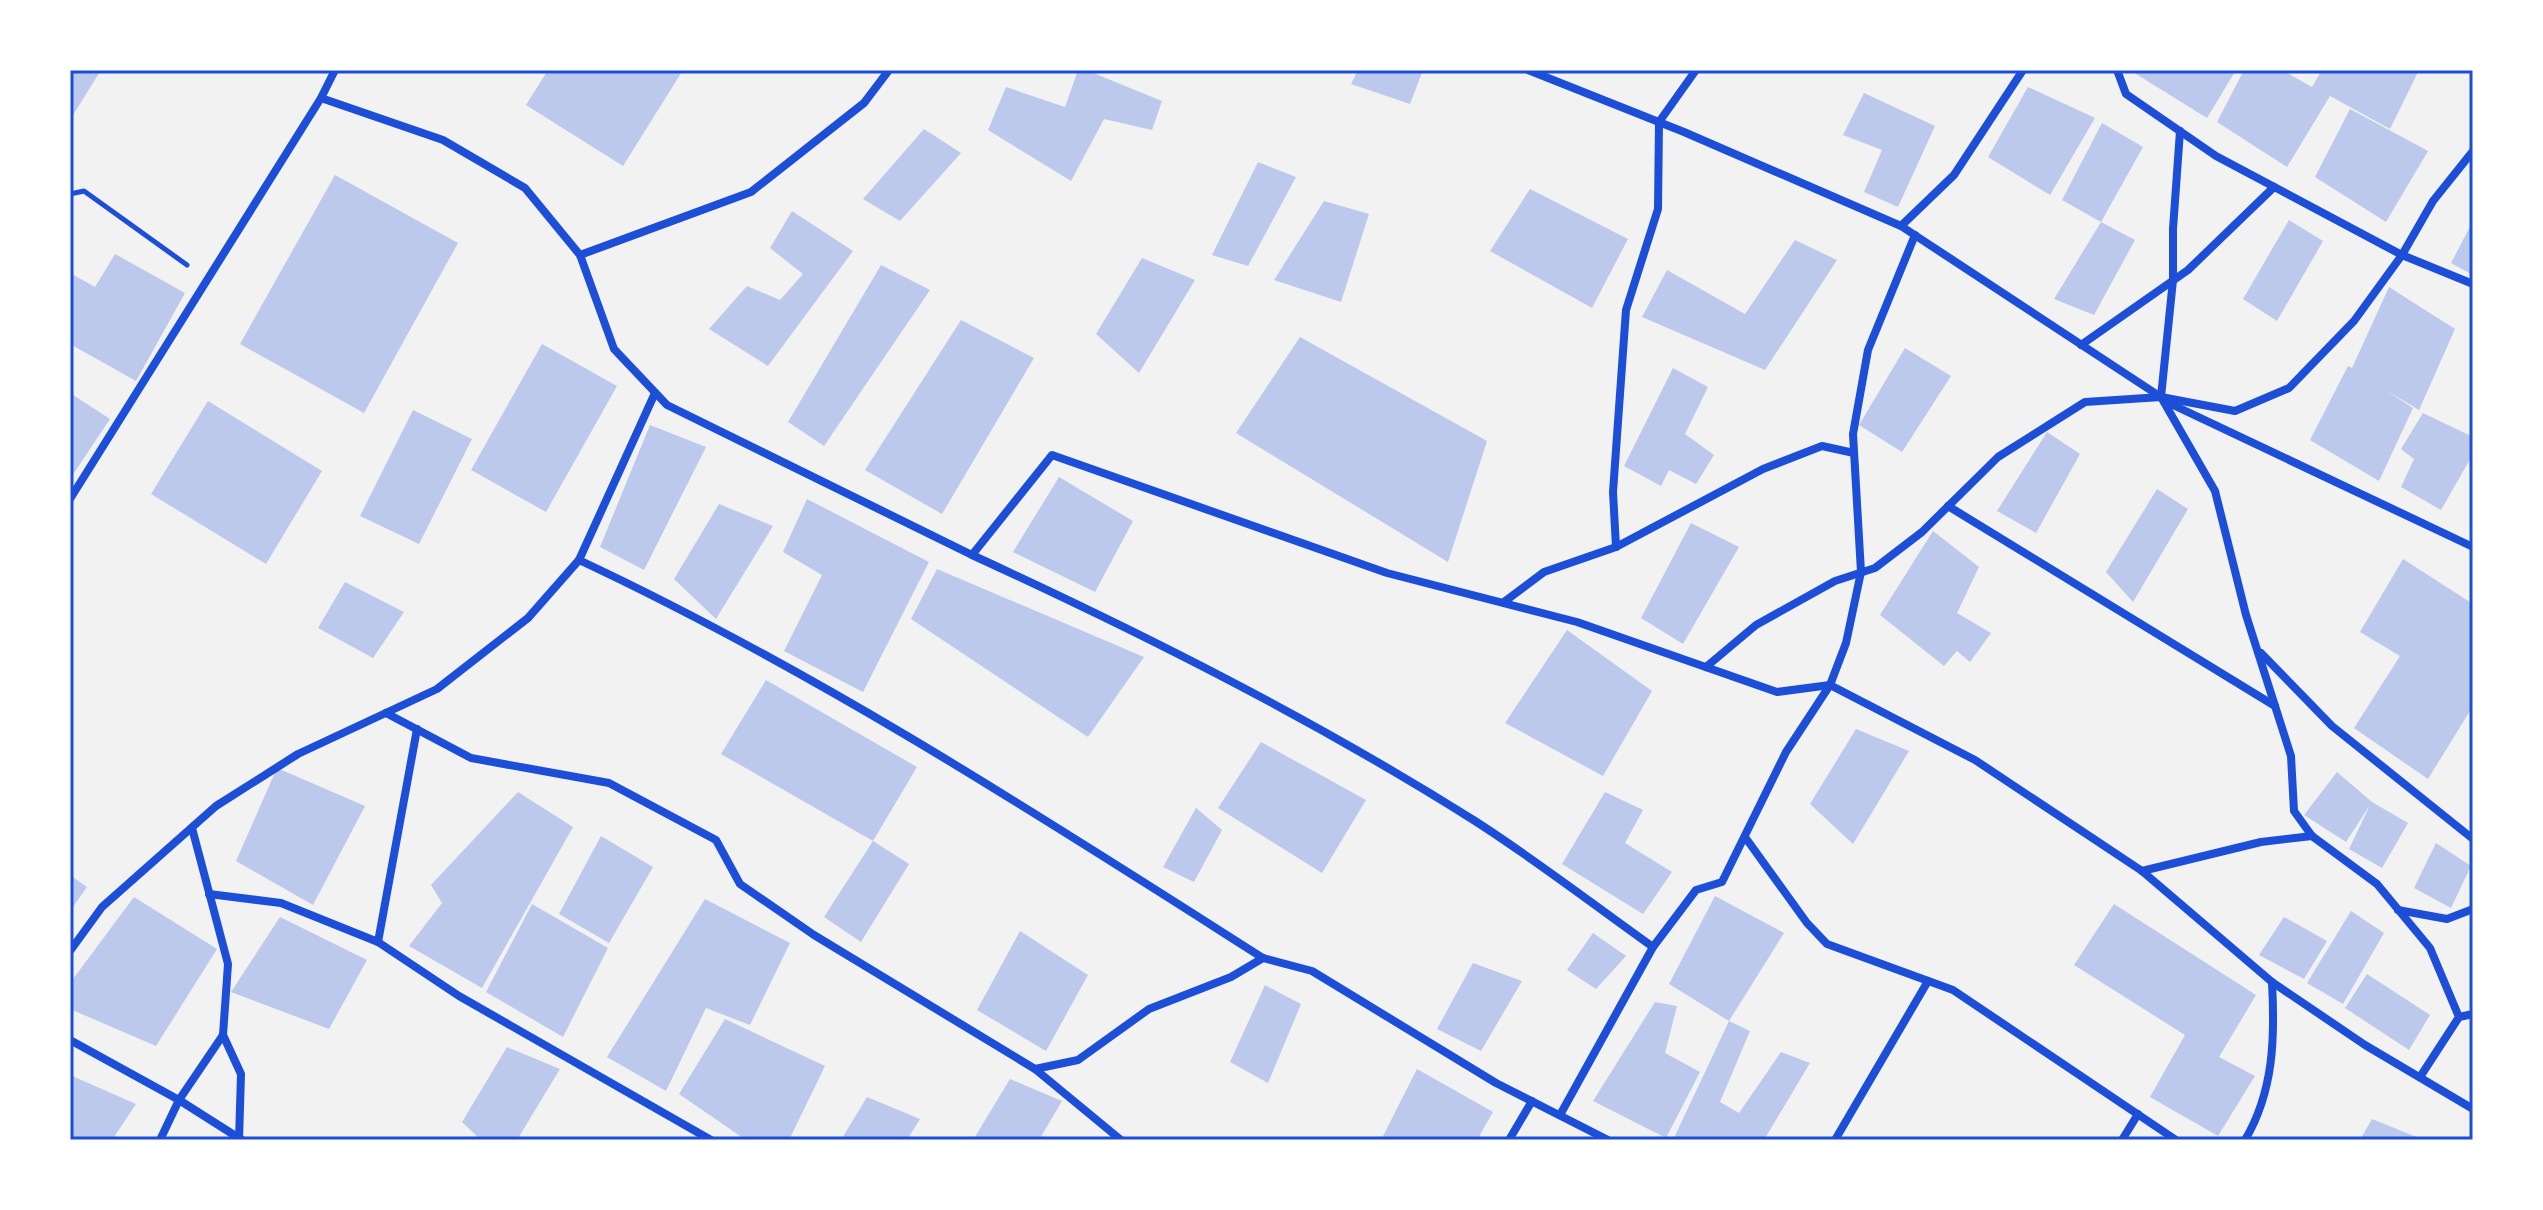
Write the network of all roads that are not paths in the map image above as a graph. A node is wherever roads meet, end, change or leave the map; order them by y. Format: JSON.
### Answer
{"nodes":[{"id":1,"x":335,"y":70,"type":"edge"},
{"id":2,"x":889,"y":70,"type":"edge"},
{"id":3,"x":1528,"y":70,"type":"edge"},
{"id":4,"x":1696,"y":70,"type":"edge"},
{"id":5,"x":2023,"y":70,"type":"edge"},
{"id":6,"x":2117,"y":70,"type":"edge"},
{"id":7,"x":321,"y":98,"type":"junction"},
{"id":8,"x":1659,"y":122,"type":"junction"},
{"id":9,"x":2180,"y":131,"type":"junction"},
{"id":10,"x":2473,"y":151,"type":"edge"},
{"id":11,"x":2274,"y":187,"type":"junction"},
{"id":12,"x":1901,"y":226,"type":"junction"},
{"id":13,"x":1915,"y":235,"type":"junction"},
{"id":14,"x":580,"y":255,"type":"junction"},
{"id":15,"x":2402,"y":255,"type":"junction"},
{"id":16,"x":2173,"y":280,"type":"junction"},
{"id":17,"x":2473,"y":284,"type":"edge"},
{"id":18,"x":2081,"y":345,"type":"junction"},
{"id":19,"x":655,"y":393,"type":"junction"},
{"id":20,"x":2161,"y":397,"type":"junction"},
{"id":21,"x":1854,"y":453,"type":"junction"},
{"id":22,"x":70,"y":499,"type":"edge"},
{"id":23,"x":1948,"y":506,"type":"junction"},
{"id":24,"x":1616,"y":547,"type":"junction"},
{"id":25,"x":2473,"y":547,"type":"edge"},
{"id":26,"x":972,"y":555,"type":"junction"},
{"id":27,"x":579,"y":560,"type":"junction"},
{"id":28,"x":1861,"y":572,"type":"junction"},
{"id":29,"x":1504,"y":602,"type":"junction"},
{"id":30,"x":2257,"y":649,"type":"junction"},
{"id":31,"x":1706,"y":667,"type":"junction"},
{"id":32,"x":1830,"y":685,"type":"junction"},
{"id":33,"x":2275,"y":707,"type":"junction"},
{"id":34,"x":386,"y":713,"type":"junction"},
{"id":35,"x":417,"y":729,"type":"junction"},
{"id":36,"x":192,"y":828,"type":"junction"},
{"id":37,"x":2312,"y":836,"type":"junction"},
{"id":38,"x":1745,"y":837,"type":"junction"},
{"id":39,"x":2473,"y":839,"type":"edge"},
{"id":40,"x":2142,"y":871,"type":"junction"},
{"id":41,"x":209,"y":894,"type":"junction"},
{"id":42,"x":2397,"y":909,"type":"junction"},
{"id":43,"x":2473,"y":909,"type":"edge"},
{"id":44,"x":378,"y":942,"type":"junction"},
{"id":45,"x":1653,"y":947,"type":"junction"},
{"id":46,"x":70,"y":951,"type":"edge"},
{"id":47,"x":1263,"y":958,"type":"junction"},
{"id":48,"x":1928,"y":981,"type":"junction"},
{"id":49,"x":2272,"y":982,"type":"junction"},
{"id":50,"x":2473,"y":1014,"type":"edge"},
{"id":51,"x":2459,"y":1017,"type":"junction"},
{"id":52,"x":223,"y":1035,"type":"junction"},
{"id":53,"x":70,"y":1040,"type":"edge"},
{"id":54,"x":1035,"y":1069,"type":"junction"},
{"id":55,"x":2420,"y":1077,"type":"junction"},
{"id":56,"x":179,"y":1100,"type":"junction"},
{"id":57,"x":1532,"y":1101,"type":"junction"},
{"id":58,"x":2473,"y":1109,"type":"edge"},
{"id":59,"x":2138,"y":1114,"type":"junction"},
{"id":60,"x":1560,"y":1115,"type":"junction"},
{"id":61,"x":240,"y":1139,"type":"edge"},
{"id":62,"x":160,"y":1140,"type":"edge"},
{"id":63,"x":711,"y":1140,"type":"edge"},
{"id":64,"x":1121,"y":1140,"type":"edge"},
{"id":65,"x":1509,"y":1140,"type":"edge"},
{"id":66,"x":1608,"y":1140,"type":"edge"},
{"id":67,"x":1835,"y":1140,"type":"edge"},
{"id":68,"x":2122,"y":1140,"type":"edge"},
{"id":69,"x":2176,"y":1140,"type":"edge"},
{"id":70,"x":2245,"y":1140,"type":"edge"}],
"edges":[{"from":1,"to":7,"type":"street"},
{"from":2,"to":14,"type":"street"},
{"from":3,"to":8,"type":"street"},
{"from":4,"to":8,"type":"street"},
{"from":5,"to":12,"type":"street"},
{"from":6,"to":9,"type":"street"},
{"from":7,"to":14,"type":"street"},
{"from":7,"to":22,"type":"street"},
{"from":8,"to":12,"type":"street"},
{"from":8,"to":24,"type":"street"},
{"from":9,"to":11,"type":"street"},
{"from":9,"to":16,"type":"street"},
{"from":10,"to":15,"type":"street"},
{"from":11,"to":15,"type":"street"},
{"from":11,"to":16,"type":"street"},
{"from":12,"to":13,"type":"street"},
{"from":13,"to":18,"type":"street"},
{"from":13,"to":21,"type":"street"},
{"from":14,"to":19,"type":"street"},
{"from":15,"to":17,"type":"street"},
{"from":15,"to":20,"type":"street"},
{"from":16,"to":18,"type":"street"},
{"from":16,"to":20,"type":"street"},
{"from":18,"to":20,"type":"street"},
{"from":19,"to":26,"type":"street"},
{"from":19,"to":27,"type":"street"},
{"from":20,"to":23,"type":"street"},
{"from":20,"to":25,"type":"street"},
{"from":20,"to":30,"type":"street"},
{"from":21,"to":24,"type":"street"},
{"from":21,"to":28,"type":"street"},
{"from":23,"to":28,"type":"street"},
{"from":23,"to":33,"type":"street"},
{"from":24,"to":29,"type":"street"},
{"from":26,"to":29,"type":"street"},
{"from":26,"to":45,"type":"street"},
{"from":27,"to":34,"type":"street"},
{"from":27,"to":47,"type":"street"},
{"from":28,"to":31,"type":"street"},
{"from":28,"to":32,"type":"street"},
{"from":29,"to":31,"type":"street"},
{"from":30,"to":33,"type":"street"},
{"from":30,"to":39,"type":"street"},
{"from":31,"to":32,"type":"street"},
{"from":32,"to":38,"type":"street"},
{"from":32,"to":40,"type":"street"},
{"from":33,"to":37,"type":"street"},
{"from":34,"to":35,"type":"street"},
{"from":34,"to":36,"type":"street"},
{"from":35,"to":44,"type":"street"},
{"from":35,"to":54,"type":"street"},
{"from":36,"to":41,"type":"street"},
{"from":36,"to":46,"type":"street"},
{"from":37,"to":40,"type":"street"},
{"from":37,"to":42,"type":"street"},
{"from":38,"to":45,"type":"street"},
{"from":38,"to":48,"type":"street"},
{"from":40,"to":49,"type":"street"},
{"from":41,"to":44,"type":"street"},
{"from":41,"to":52,"type":"street"},
{"from":42,"to":43,"type":"street"},
{"from":42,"to":51,"type":"street"},
{"from":44,"to":63,"type":"street"},
{"from":45,"to":60,"type":"street"},
{"from":47,"to":54,"type":"street"},
{"from":47,"to":57,"type":"street"},
{"from":48,"to":59,"type":"street"},
{"from":48,"to":67,"type":"street"},
{"from":49,"to":55,"type":"street"},
{"from":49,"to":70,"type":"street"},
{"from":50,"to":51,"type":"street"},
{"from":51,"to":55,"type":"street"},
{"from":52,"to":56,"type":"street"},
{"from":52,"to":61,"type":"street"},
{"from":53,"to":56,"type":"street"},
{"from":54,"to":64,"type":"street"},
{"from":55,"to":58,"type":"street"},
{"from":56,"to":61,"type":"street"},
{"from":56,"to":62,"type":"street"},
{"from":57,"to":60,"type":"street"},
{"from":57,"to":65,"type":"street"},
{"from":59,"to":68,"type":"street"},
{"from":59,"to":69,"type":"street"},
{"from":60,"to":66,"type":"street"}]}
